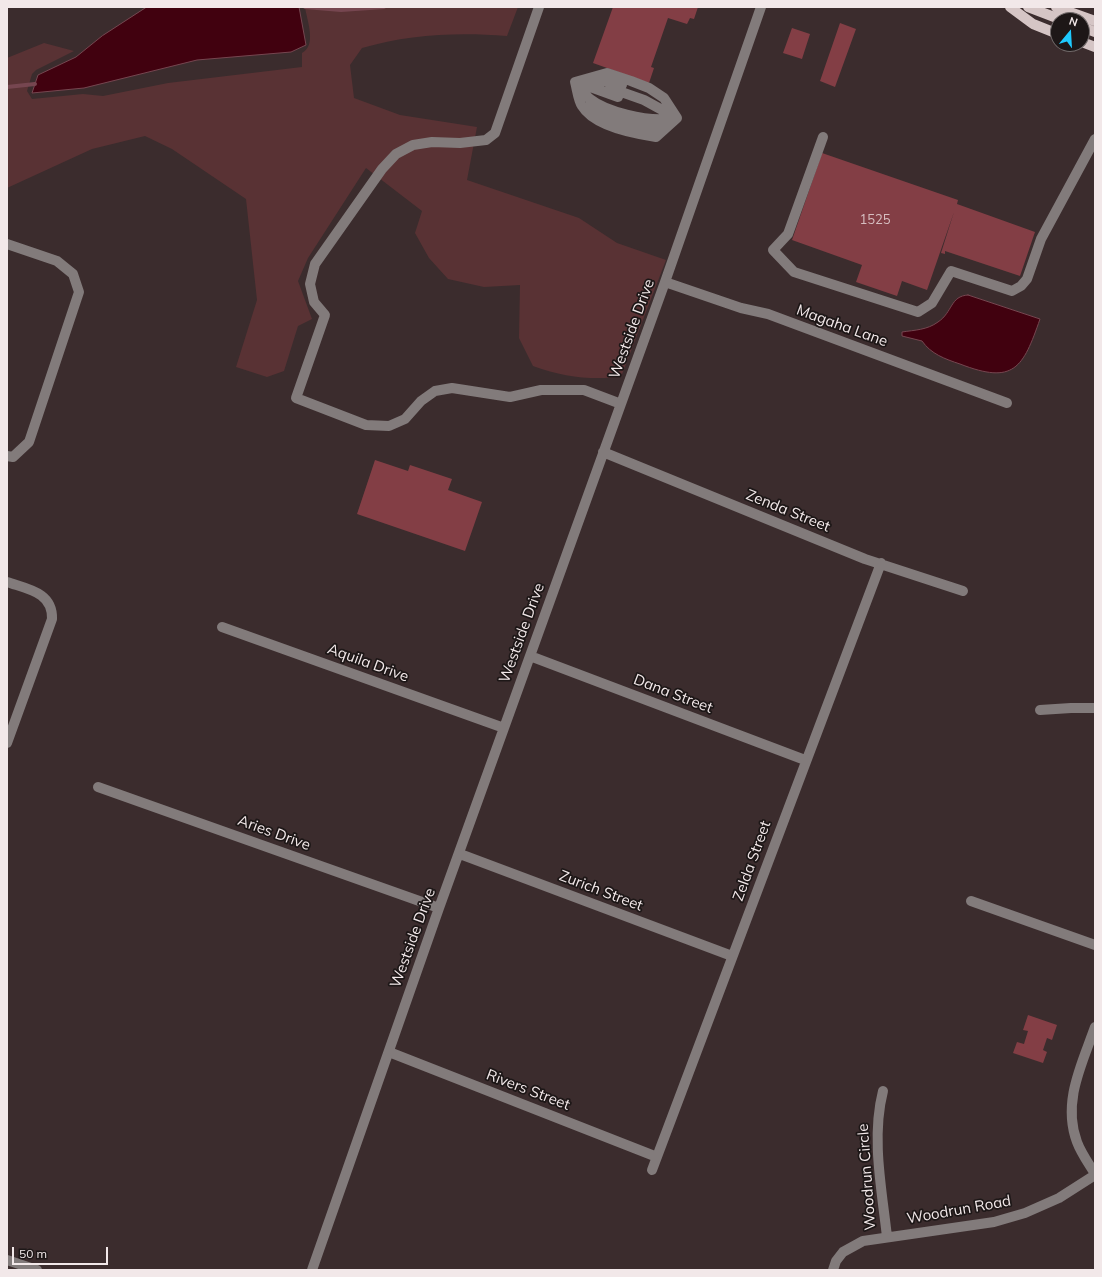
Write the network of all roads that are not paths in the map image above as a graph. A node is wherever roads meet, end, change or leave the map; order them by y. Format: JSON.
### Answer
{"nodes":[{"id":1,"x":539,"y":7,"type":"edge"},
{"id":2,"x":761,"y":7,"type":"edge"},
{"id":3,"x":1010,"y":7,"type":"edge"},
{"id":4,"x":1028,"y":7,"type":"edge"},
{"id":5,"x":1056,"y":7,"type":"edge"},
{"id":6,"x":1050,"y":15,"type":"edge"},
{"id":7,"x":1095,"y":21,"type":"edge"},
{"id":8,"x":1050,"y":31,"type":"edge"},
{"id":9,"x":574,"y":82,"type":"junction"},
{"id":10,"x":677,"y":118,"type":"junction"},
{"id":11,"x":823,"y":137,"type":"dead end"},
{"id":12,"x":1095,"y":139,"type":"edge"},
{"id":13,"x":7,"y":244,"type":"edge"},
{"id":14,"x":666,"y":282,"type":"junction"},
{"id":15,"x":1007,"y":403,"type":"dead end"},
{"id":16,"x":621,"y":404,"type":"junction"},
{"id":17,"x":603,"y":452,"type":"junction"},
{"id":18,"x":7,"y":456,"type":"edge"},
{"id":19,"x":881,"y":563,"type":"junction"},
{"id":20,"x":7,"y":582,"type":"edge"},
{"id":21,"x":963,"y":591,"type":"dead end"},
{"id":22,"x":222,"y":627,"type":"dead end"},
{"id":23,"x":530,"y":656,"type":"junction"},
{"id":24,"x":1095,"y":708,"type":"edge"},
{"id":25,"x":1040,"y":710,"type":"dead end"},
{"id":26,"x":504,"y":728,"type":"junction"},
{"id":27,"x":7,"y":743,"type":"edge"},
{"id":28,"x":805,"y":760,"type":"junction"},
{"id":29,"x":98,"y":787,"type":"dead end"},
{"id":30,"x":460,"y":854,"type":"junction"},
{"id":31,"x":971,"y":901,"type":"dead end"},
{"id":32,"x":439,"y":908,"type":"junction"},
{"id":33,"x":1095,"y":945,"type":"edge"},
{"id":34,"x":732,"y":956,"type":"junction"},
{"id":35,"x":1095,"y":1027,"type":"edge"},
{"id":36,"x":388,"y":1052,"type":"junction"},
{"id":37,"x":883,"y":1091,"type":"dead end"},
{"id":38,"x":657,"y":1157,"type":"junction"},
{"id":39,"x":652,"y":1170,"type":"dead end"},
{"id":40,"x":1095,"y":1175,"type":"edge"},
{"id":41,"x":887,"y":1237,"type":"junction"},
{"id":42,"x":7,"y":1260,"type":"edge"},
{"id":43,"x":37,"y":1270,"type":"edge"},
{"id":44,"x":312,"y":1270,"type":"edge"},
{"id":45,"x":833,"y":1270,"type":"edge"}],
"edges":[{"from":1,"to":16,"type":"street"},
{"from":2,"to":14,"type":"street","name":"Westside Drive"},
{"from":3,"to":8,"type":"main road"},
{"from":4,"to":6,"type":"main road"},
{"from":5,"to":7,"type":"main road"},
{"from":9,"to":10,"type":"street"},
{"from":9,"to":10,"type":"street"},
{"from":9,"to":10,"type":"street"},
{"from":11,"to":12,"type":"street"},
{"from":13,"to":18,"type":"street"},
{"from":14,"to":15,"type":"street","name":"Magaha Lane"},
{"from":14,"to":16,"type":"street","name":"Westside Drive"},
{"from":16,"to":17,"type":"street","name":"Westside Drive"},
{"from":17,"to":19,"type":"street","name":"Zenda Street"},
{"from":17,"to":23,"type":"street","name":"Westside Drive"},
{"from":19,"to":21,"type":"street","name":"Zenda Street"},
{"from":19,"to":28,"type":"street","name":"Zelda Street"},
{"from":20,"to":27,"type":"street"},
{"from":22,"to":26,"type":"street","name":"Aquila Drive"},
{"from":23,"to":26,"type":"street","name":"Westside Drive"},
{"from":23,"to":28,"type":"street","name":"Dana Street"},
{"from":24,"to":25,"type":"street"},
{"from":26,"to":30,"type":"street","name":"Westside Drive"},
{"from":28,"to":34,"type":"street","name":"Zelda Street"},
{"from":29,"to":32,"type":"street","name":"Aries Drive"},
{"from":30,"to":32,"type":"street","name":"Westside Drive"},
{"from":30,"to":34,"type":"street","name":"Zurich Street"},
{"from":31,"to":33,"type":"street"},
{"from":32,"to":36,"type":"street","name":"Westside Drive"},
{"from":34,"to":38,"type":"street","name":"Zelda Street"},
{"from":35,"to":40,"type":"street","name":"Woodrun Road"},
{"from":36,"to":38,"type":"street","name":"Rivers Street"},
{"from":36,"to":44,"type":"street","name":"Westside Drive"},
{"from":37,"to":41,"type":"street","name":"Woodrun Circle"},
{"from":38,"to":39,"type":"street","name":"Zelda Street"},
{"from":40,"to":41,"type":"street","name":"Woodrun Road"},
{"from":41,"to":45,"type":"street","name":"Woodrun Road"},
{"from":42,"to":43,"type":"street"}]}
